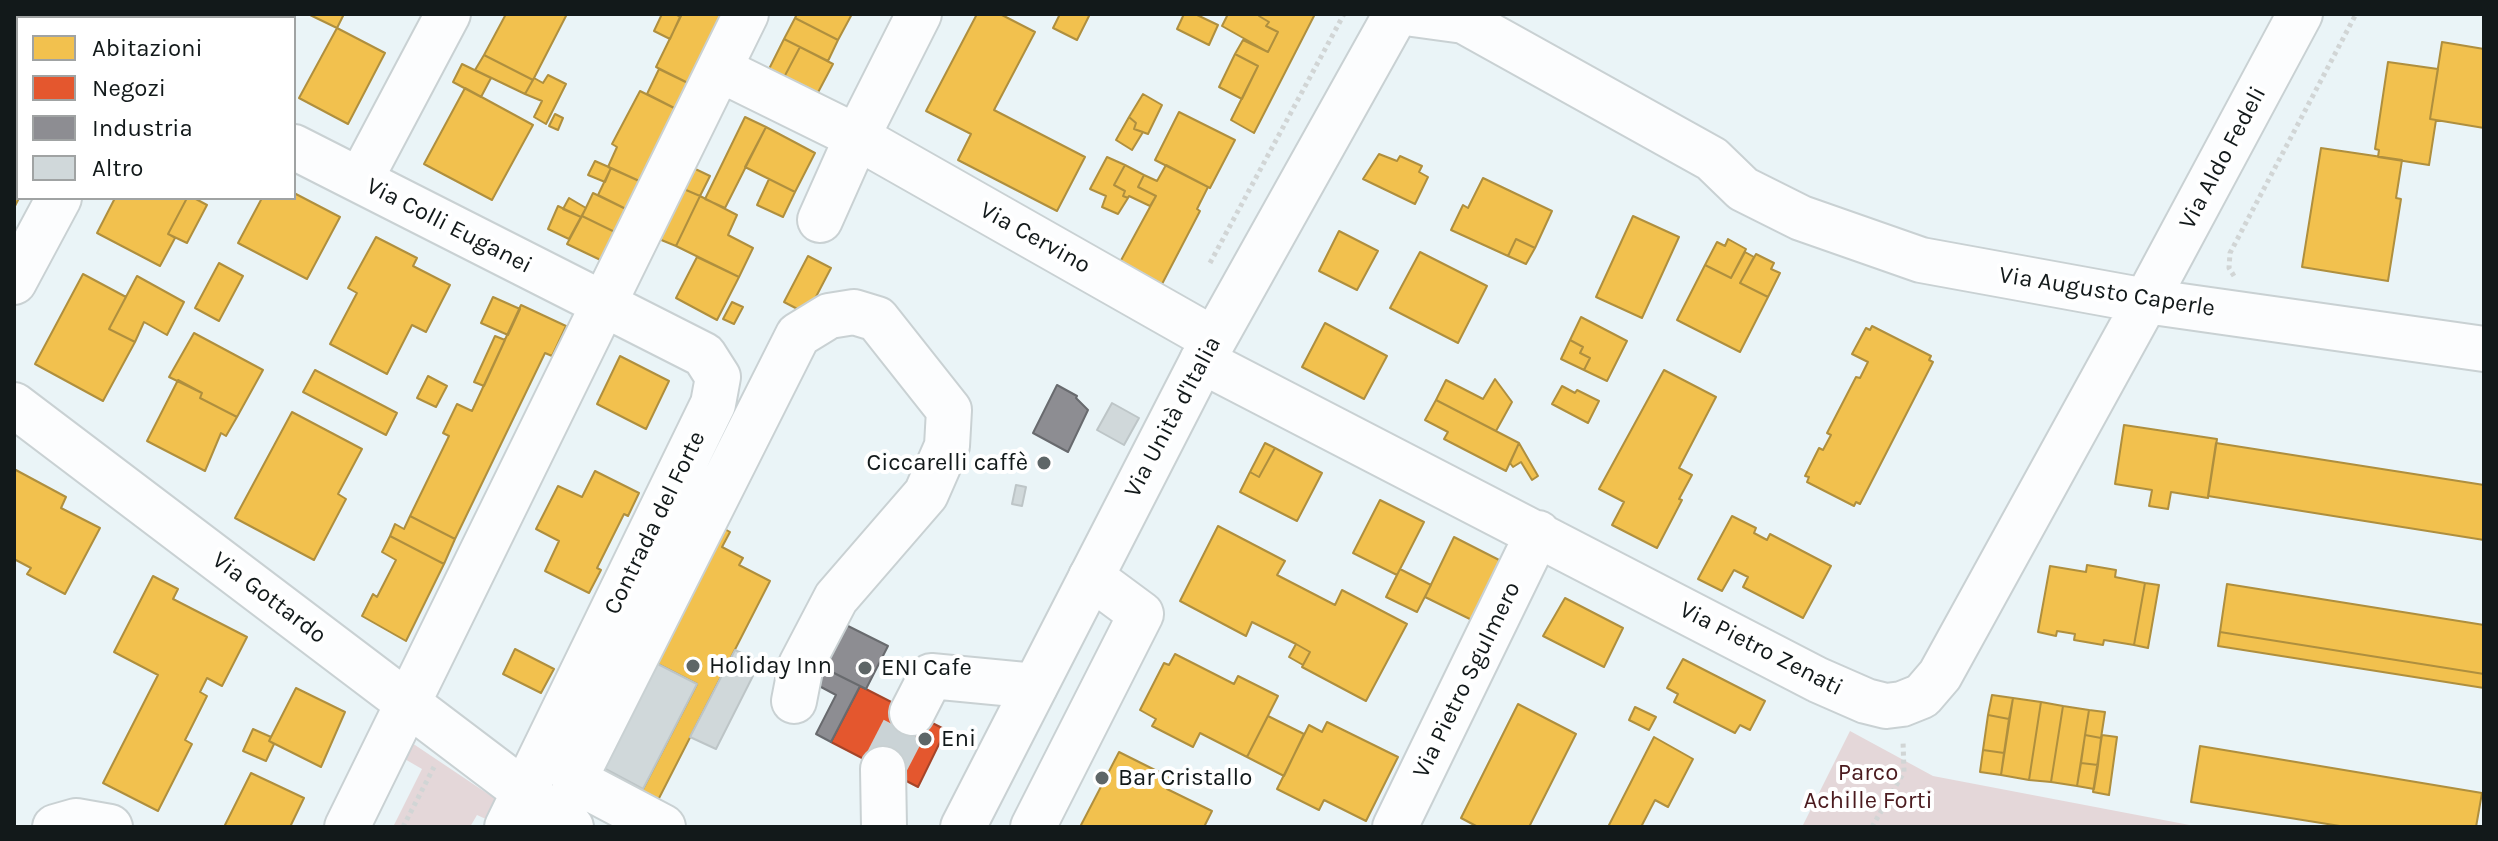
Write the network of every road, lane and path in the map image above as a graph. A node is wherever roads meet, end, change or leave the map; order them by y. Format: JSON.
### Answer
{"nodes":[{"id":1,"x":448,"y":14,"type":"edge"},
{"id":2,"x":746,"y":14,"type":"edge"},
{"id":3,"x":919,"y":14,"type":"edge"},
{"id":4,"x":1344,"y":14,"type":"edge"},
{"id":5,"x":1399,"y":14,"type":"edge"},
{"id":6,"x":1413,"y":14,"type":"edge"},
{"id":7,"x":2300,"y":14,"type":"edge"},
{"id":8,"x":2356,"y":14,"type":"edge"},
{"id":9,"x":719,"y":69,"type":"junction"},
{"id":10,"x":857,"y":137,"type":"junction"},
{"id":11,"x":296,"y":148,"type":"edge"},
{"id":12,"x":360,"y":180,"type":"junction"},
{"id":13,"x":1743,"y":189,"type":"junction"},
{"id":14,"x":58,"y":200,"type":"edge"},
{"id":15,"x":820,"y":220,"type":"dead end"},
{"id":16,"x":1210,"y":264,"type":"dead end"},
{"id":17,"x":14,"y":282,"type":"edge"},
{"id":18,"x":2243,"y":285,"type":"dead end"},
{"id":19,"x":2146,"y":301,"type":"junction"},
{"id":20,"x":603,"y":304,"type":"junction"},
{"id":21,"x":2484,"y":349,"type":"edge"},
{"id":22,"x":1208,"y":350,"type":"junction"},
{"id":23,"x":14,"y":405,"type":"edge"},
{"id":24,"x":1538,"y":533,"type":"junction"},
{"id":25,"x":1091,"y":577,"type":"junction"},
{"id":26,"x":1035,"y":686,"type":"junction"},
{"id":27,"x":794,"y":701,"type":"dead end"},
{"id":28,"x":407,"y":703,"type":"junction"},
{"id":29,"x":1902,"y":704,"type":"junction"},
{"id":30,"x":912,"y":713,"type":"tunnel mouth"},
{"id":31,"x":450,"y":735,"type":"junction"},
{"id":32,"x":883,"y":769,"type":"tunnel mouth"},
{"id":33,"x":516,"y":809,"type":"edge"},
{"id":34,"x":970,"y":814,"type":"edge"},
{"id":35,"x":55,"y":827,"type":"edge"},
{"id":36,"x":110,"y":827,"type":"edge"},
{"id":37,"x":347,"y":827,"type":"edge"},
{"id":38,"x":403,"y":827,"type":"edge"},
{"id":39,"x":571,"y":827,"type":"edge"},
{"id":40,"x":663,"y":827,"type":"edge"},
{"id":41,"x":884,"y":827,"type":"edge"},
{"id":42,"x":1026,"y":827,"type":"edge"},
{"id":43,"x":1033,"y":827,"type":"edge"},
{"id":44,"x":1395,"y":827,"type":"edge"},
{"id":45,"x":1872,"y":827,"type":"edge"}],
"edges":[{"from":1,"to":12,"type":"street"},
{"from":2,"to":9,"type":"street"},
{"from":3,"to":10,"type":"street"},
{"from":4,"to":16,"type":"path"},
{"from":5,"to":13,"type":"street","name":"Via Augusto Caperle"},
{"from":5,"to":22,"type":"street","name":"Via Unità d'Italia"},
{"from":6,"to":13,"type":"street","name":"Via Augusto Caperle"},
{"from":7,"to":19,"type":"street","name":"Via Aldo Fedeli"},
{"from":8,"to":18,"type":"path"},
{"from":9,"to":10,"type":"street"},
{"from":9,"to":20,"type":"street"},
{"from":10,"to":15,"type":"street"},
{"from":10,"to":22,"type":"street","name":"Via Cervino"},
{"from":11,"to":12,"type":"street","name":"Via Colli Euganei"},
{"from":12,"to":20,"type":"street","name":"Via Colli Euganei"},
{"from":13,"to":19,"type":"street","name":"Via Augusto Caperle"},
{"from":14,"to":17,"type":"street"},
{"from":19,"to":21,"type":"street","name":"Via Augusto Caperle"},
{"from":19,"to":29,"type":"street"},
{"from":20,"to":28,"type":"street"},
{"from":20,"to":33,"type":"street","name":"Contrada del Forte"},
{"from":22,"to":24,"type":"street","name":"Via Pietro Zenati"},
{"from":22,"to":25,"type":"street","name":"Via Unità d'Italia"},
{"from":23,"to":28,"type":"street","name":"Via Gottardo"},
{"from":24,"to":29,"type":"street","name":"Via Pietro Zenati"},
{"from":24,"to":44,"type":"street","name":"Via Pietro Sgulmero"},
{"from":25,"to":26,"type":"street","name":"Via Unità d'Italia"},
{"from":25,"to":43,"type":"street"},
{"from":26,"to":30,"type":"street"},
{"from":26,"to":34,"type":"street","name":"Via Unità d'Italia"},
{"from":27,"to":40,"type":"street"},
{"from":28,"to":31,"type":"street","name":"Via Gottardo"},
{"from":28,"to":37,"type":"street"},
{"from":29,"to":45,"type":"path"},
{"from":31,"to":33,"type":"street","name":"Via Gottardo"},
{"from":31,"to":38,"type":"path"},
{"from":32,"to":41,"type":"street"},
{"from":33,"to":39,"type":"street","name":"Via Gottardo"},
{"from":34,"to":42,"type":"street"},
{"from":35,"to":36,"type":"street"}]}
